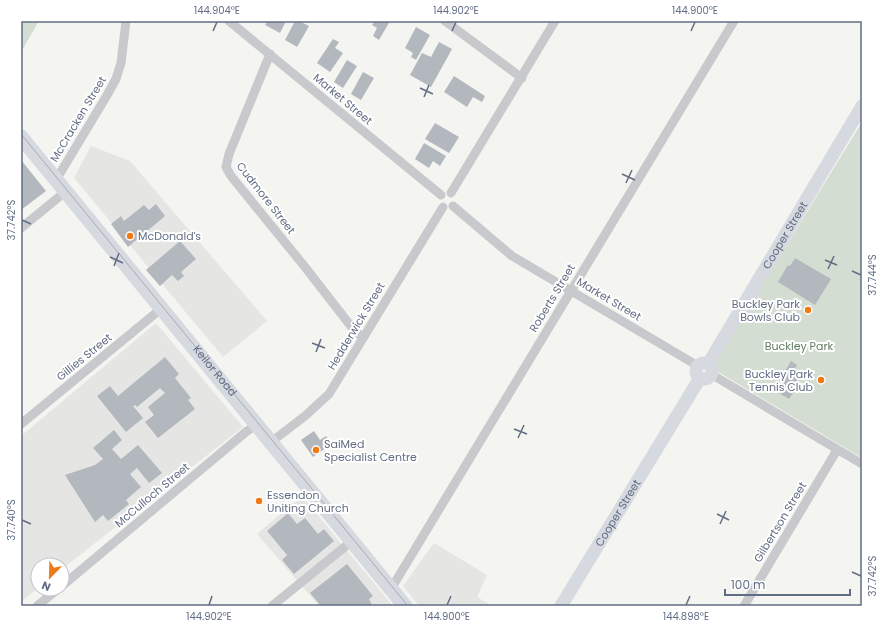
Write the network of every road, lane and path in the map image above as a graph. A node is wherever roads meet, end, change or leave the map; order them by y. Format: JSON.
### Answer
{"nodes":[{"id":1,"x":126,"y":21,"type":"edge"},
{"id":2,"x":229,"y":21,"type":"edge"},
{"id":3,"x":445,"y":21,"type":"edge"},
{"id":4,"x":555,"y":21,"type":"edge"},
{"id":5,"x":734,"y":21,"type":"edge"},
{"id":6,"x":270,"y":54,"type":"junction"},
{"id":7,"x":522,"y":78,"type":"junction"},
{"id":8,"x":862,"y":106,"type":"edge"},
{"id":9,"x":21,"y":137,"type":"edge"},
{"id":10,"x":61,"y":186,"type":"junction"},
{"id":11,"x":451,"y":193,"type":"junction"},
{"id":12,"x":441,"y":195,"type":"junction"},
{"id":13,"x":453,"y":206,"type":"junction"},
{"id":14,"x":443,"y":207,"type":"junction"},
{"id":15,"x":21,"y":228,"type":"edge"},
{"id":16,"x":571,"y":290,"type":"junction"},
{"id":17,"x":162,"y":308,"type":"junction"},
{"id":18,"x":364,"y":337,"type":"junction"},
{"id":19,"x":704,"y":371,"type":"junction"},
{"id":20,"x":21,"y":424,"type":"edge"},
{"id":21,"x":257,"y":425,"type":"junction"},
{"id":22,"x":272,"y":442,"type":"junction"},
{"id":23,"x":837,"y":450,"type":"junction"},
{"id":24,"x":862,"y":464,"type":"edge"},
{"id":25,"x":352,"y":541,"type":"junction"},
{"id":26,"x":70,"y":579,"type":"edge"},
{"id":27,"x":390,"y":587,"type":"junction"},
{"id":28,"x":48,"y":597,"type":"edge"},
{"id":29,"x":37,"y":606,"type":"edge"},
{"id":30,"x":272,"y":606,"type":"edge"},
{"id":31,"x":405,"y":606,"type":"edge"},
{"id":32,"x":561,"y":606,"type":"edge"},
{"id":33,"x":744,"y":606,"type":"edge"}],
"edges":[{"from":1,"to":10,"type":"street","name":"McCracken Street"},
{"from":2,"to":6,"type":"street","name":"Market Street"},
{"from":3,"to":7,"type":"street"},
{"from":4,"to":7,"type":"street"},
{"from":5,"to":16,"type":"street","name":"Roberts Street"},
{"from":6,"to":12,"type":"street","name":"Market Street"},
{"from":6,"to":18,"type":"street","name":"Cudmore Street"},
{"from":7,"to":11,"type":"street"},
{"from":8,"to":19,"type":"street","name":"Cooper Street"},
{"from":9,"to":10,"type":"main road","name":"Keilor Road"},
{"from":10,"to":15,"type":"street","name":"McCracken Street"},
{"from":10,"to":17,"type":"main road","name":"Keilor Road"},
{"from":11,"to":12,"type":"street"},
{"from":11,"to":13,"type":"street"},
{"from":12,"to":14,"type":"street"},
{"from":13,"to":14,"type":"street"},
{"from":13,"to":16,"type":"street","name":"Market Street"},
{"from":14,"to":18,"type":"street","name":"Hedderwick Street"},
{"from":16,"to":19,"type":"street","name":"Market Street"},
{"from":16,"to":27,"type":"street","name":"Roberts Street"},
{"from":17,"to":20,"type":"street","name":"Gillies Street"},
{"from":17,"to":21,"type":"main road","name":"Keilor Road"},
{"from":18,"to":22,"type":"street","name":"Hedderwick Street"},
{"from":19,"to":23,"type":"street","name":"Market Street"},
{"from":19,"to":32,"type":"street","name":"Cooper Street"},
{"from":21,"to":22,"type":"main road","name":"Keilor Road"},
{"from":21,"to":26,"type":"street","name":"McCulloch Street"},
{"from":22,"to":25,"type":"main road","name":"Keilor Road"},
{"from":23,"to":24,"type":"street","name":"Market Street"},
{"from":23,"to":33,"type":"street","name":"Gilbertson Street"},
{"from":25,"to":27,"type":"main road","name":"Keilor Road"},
{"from":25,"to":30,"type":"street"},
{"from":27,"to":31,"type":"main road","name":"Keilor Road"},
{"from":28,"to":29,"type":"street"}]}
